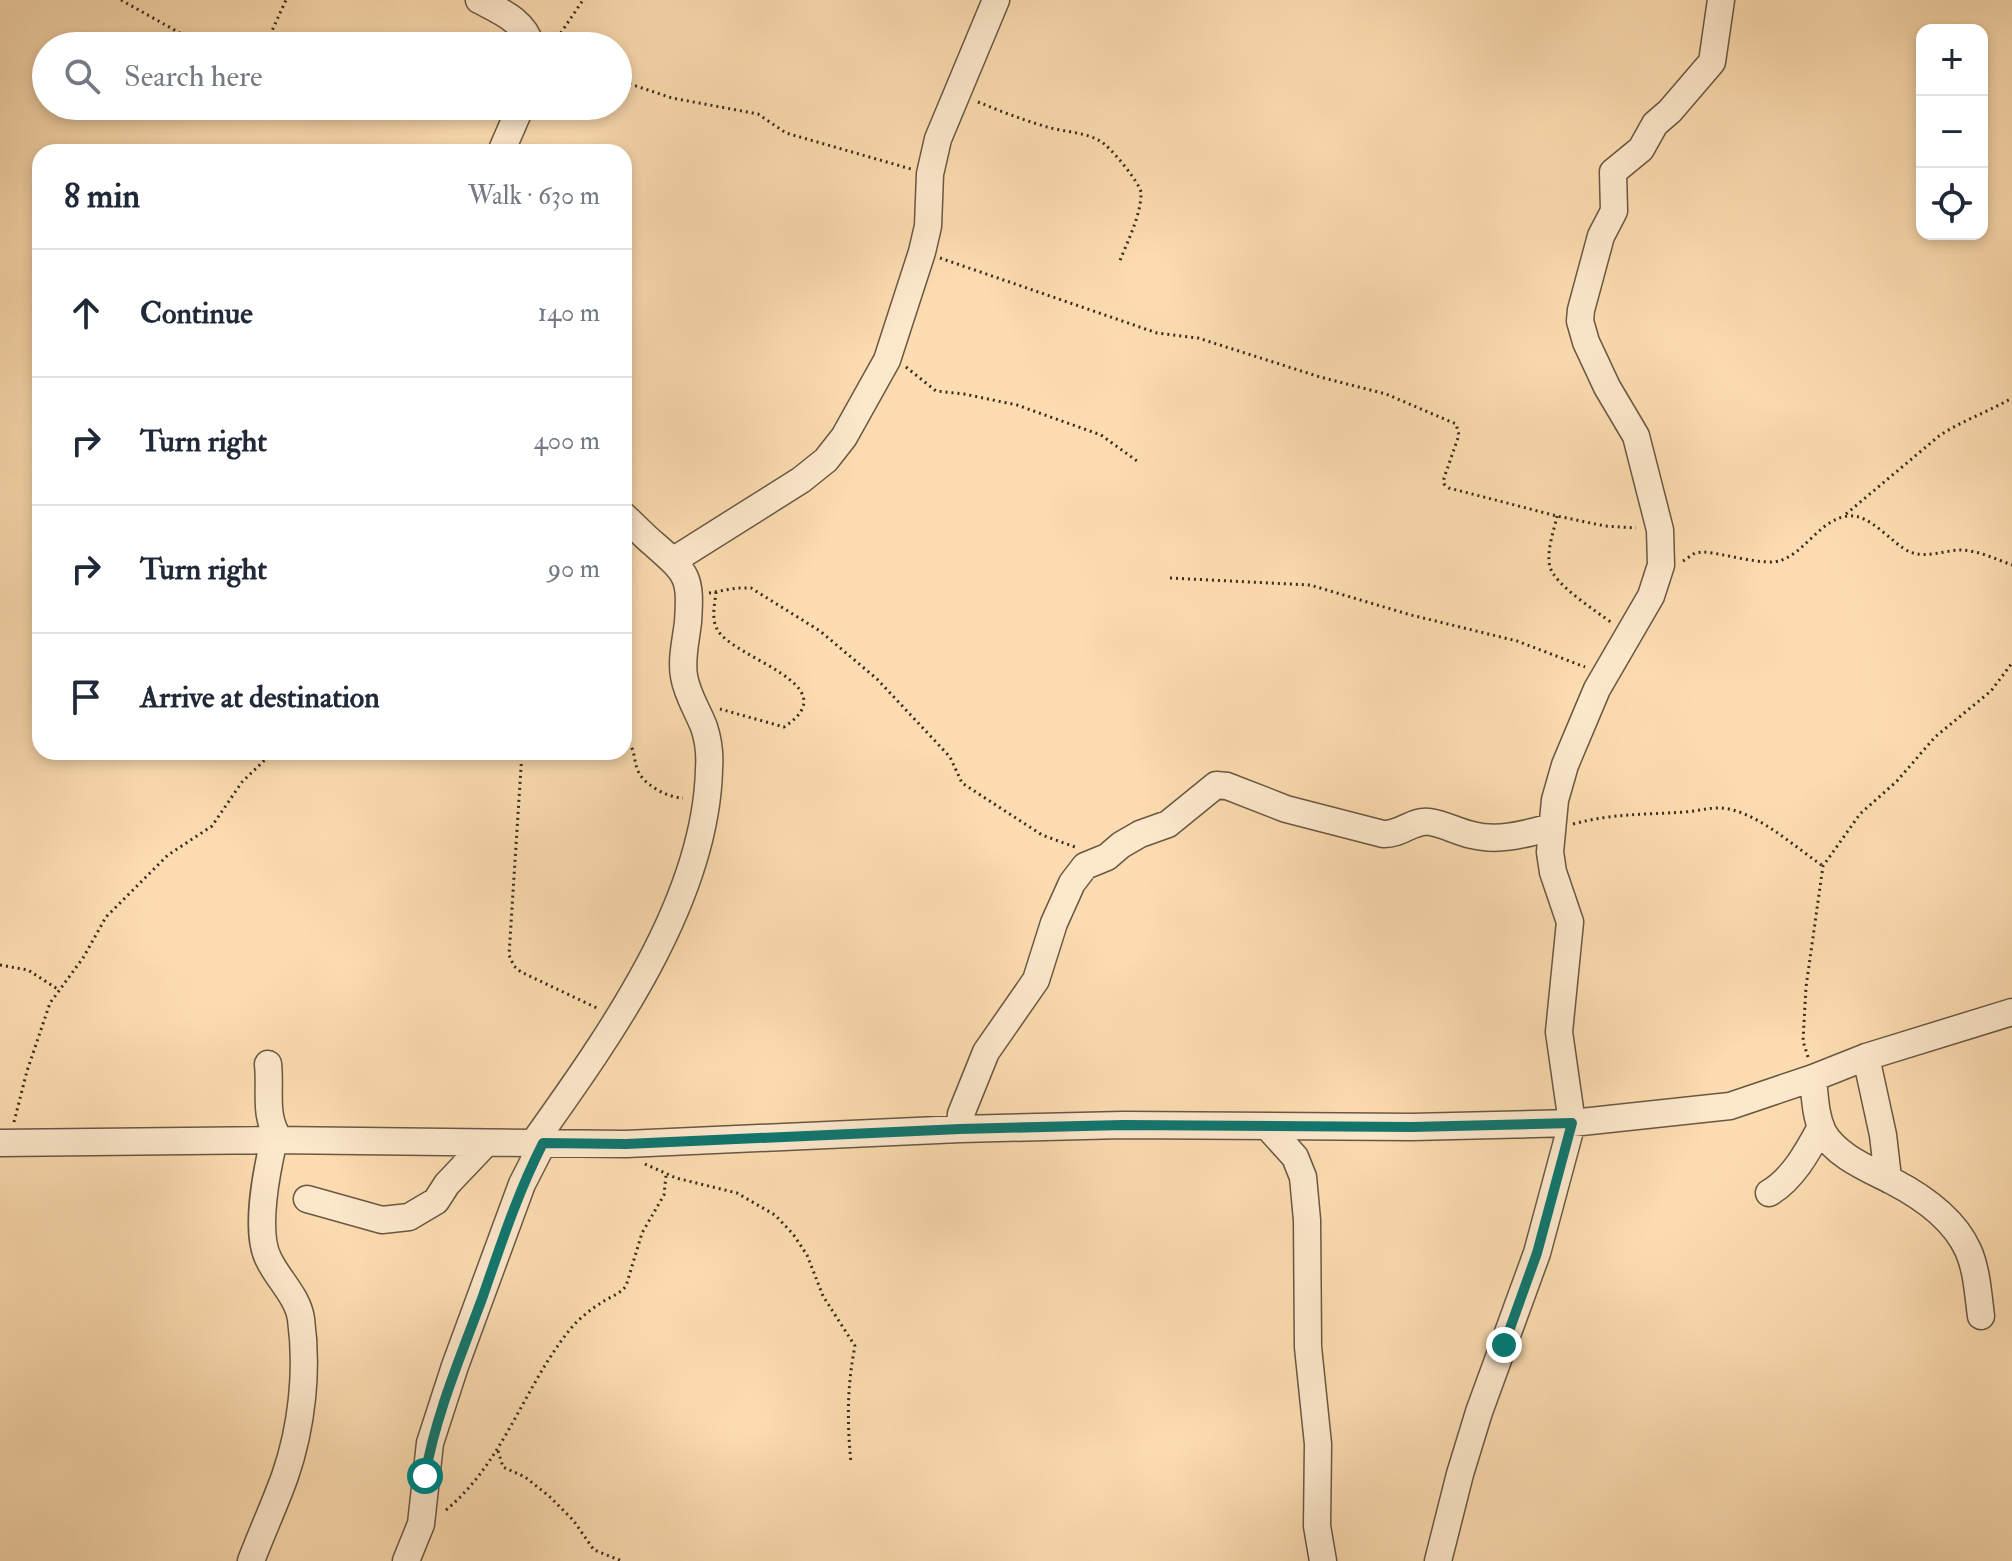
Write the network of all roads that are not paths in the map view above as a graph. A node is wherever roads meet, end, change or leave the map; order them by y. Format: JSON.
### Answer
{"nodes":[{"id":1,"x":479,"y":0,"type":"edge"},
{"id":2,"x":996,"y":0,"type":"edge"},
{"id":3,"x":1721,"y":0,"type":"edge"},
{"id":4,"x":526,"y":32,"type":"edge"},
{"id":5,"x":515,"y":120,"type":"edge"},
{"id":6,"x":504,"y":144,"type":"edge"},
{"id":7,"x":632,"y":523,"type":"edge"},
{"id":8,"x":674,"y":560,"type":"junction"},
{"id":9,"x":1552,"y":827,"type":"junction"},
{"id":10,"x":2012,"y":1012,"type":"edge"},
{"id":11,"x":1866,"y":1057,"type":"junction"},
{"id":12,"x":268,"y":1064,"type":"dead end"},
{"id":13,"x":1813,"y":1078,"type":"junction"},
{"id":14,"x":1572,"y":1123,"type":"junction"},
{"id":15,"x":1267,"y":1126,"type":"junction"},
{"id":16,"x":1821,"y":1127,"type":"junction"},
{"id":17,"x":960,"y":1129,"type":"junction"},
{"id":18,"x":277,"y":1140,"type":"junction"},
{"id":19,"x":538,"y":1142,"type":"junction"},
{"id":20,"x":5,"y":1143,"type":"edge"},
{"id":21,"x":486,"y":1143,"type":"junction"},
{"id":22,"x":1888,"y":1178,"type":"junction"},
{"id":23,"x":1769,"y":1193,"type":"dead end"},
{"id":24,"x":307,"y":1199,"type":"dead end"},
{"id":25,"x":1981,"y":1316,"type":"dead end"},
{"id":26,"x":251,"y":1561,"type":"edge"},
{"id":27,"x":406,"y":1561,"type":"edge"},
{"id":28,"x":1323,"y":1561,"type":"edge"},
{"id":29,"x":1438,"y":1561,"type":"edge"}],
"edges":[{"from":1,"to":4,"type":"street"},
{"from":2,"to":8,"type":"street"},
{"from":3,"to":9,"type":"street"},
{"from":5,"to":6,"type":"street"},
{"from":7,"to":8,"type":"street"},
{"from":8,"to":19,"type":"street"},
{"from":9,"to":14,"type":"street"},
{"from":9,"to":17,"type":"street"},
{"from":10,"to":11,"type":"street"},
{"from":11,"to":13,"type":"street"},
{"from":11,"to":22,"type":"street"},
{"from":12,"to":18,"type":"street"},
{"from":13,"to":14,"type":"street"},
{"from":13,"to":16,"type":"street"},
{"from":14,"to":15,"type":"street"},
{"from":14,"to":29,"type":"street"},
{"from":15,"to":17,"type":"street"},
{"from":15,"to":28,"type":"street"},
{"from":16,"to":22,"type":"street"},
{"from":16,"to":23,"type":"street"},
{"from":17,"to":19,"type":"street"},
{"from":18,"to":20,"type":"street"},
{"from":18,"to":21,"type":"street"},
{"from":18,"to":26,"type":"street"},
{"from":19,"to":21,"type":"street"},
{"from":19,"to":27,"type":"street"},
{"from":21,"to":24,"type":"street"},
{"from":22,"to":25,"type":"street"}]}
